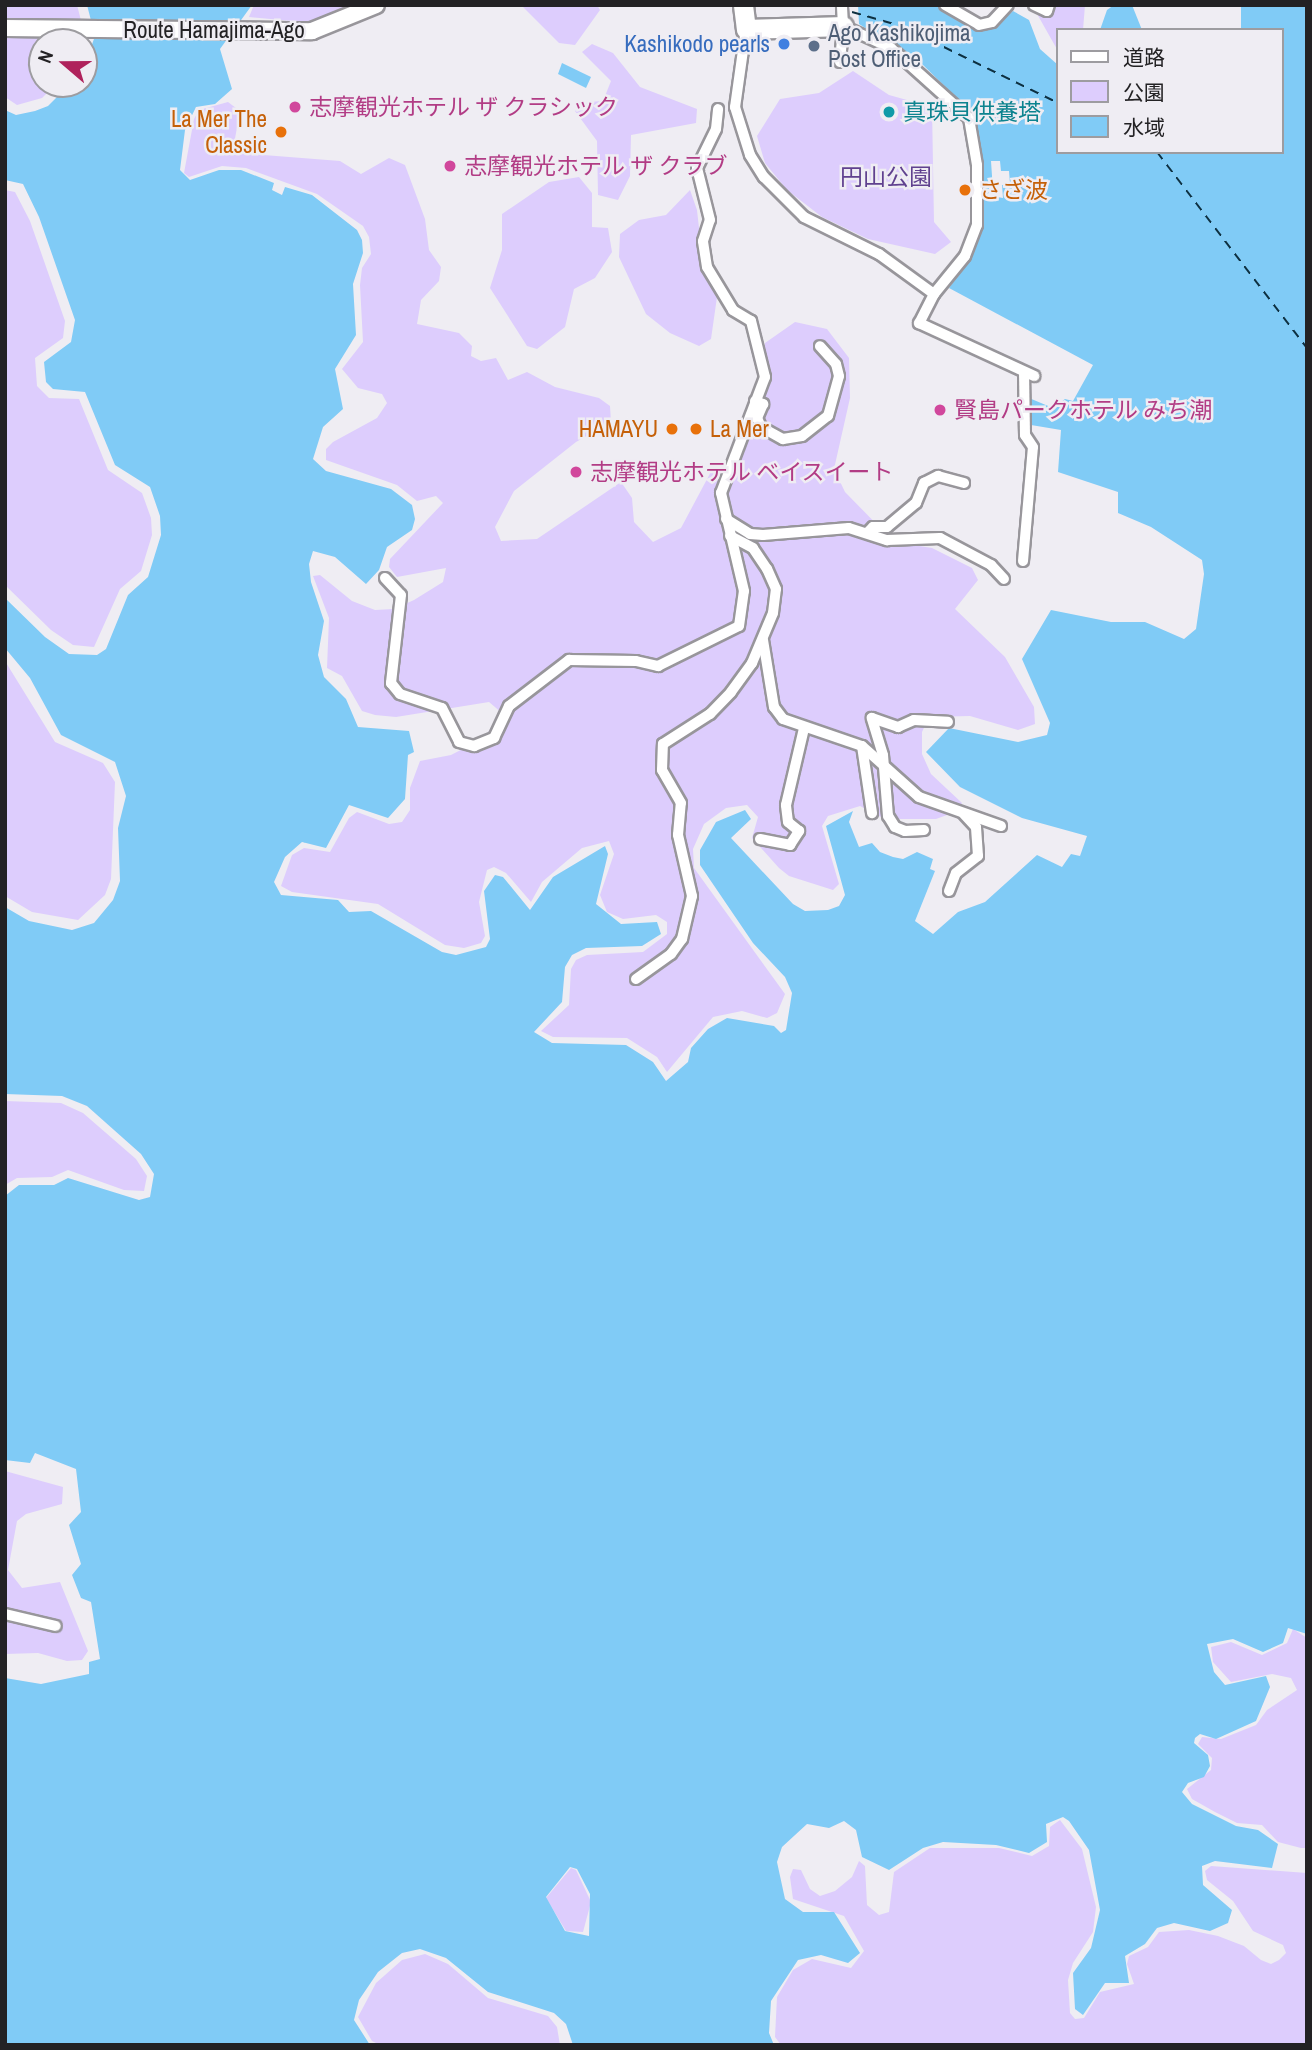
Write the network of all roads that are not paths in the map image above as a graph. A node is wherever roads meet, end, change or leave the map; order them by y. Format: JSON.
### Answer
{"nodes":[{"id":1,"x":376,"y":5,"type":"edge"},
{"id":2,"x":743,"y":5,"type":"edge"},
{"id":3,"x":842,"y":5,"type":"edge"},
{"id":4,"x":945,"y":5,"type":"edge"},
{"id":5,"x":1008,"y":5,"type":"edge"},
{"id":6,"x":1034,"y":5,"type":"edge"},
{"id":7,"x":1049,"y":5,"type":"edge"},
{"id":8,"x":843,"y":26,"type":"junction"},
{"id":9,"x":5,"y":28,"type":"edge"},
{"id":10,"x":746,"y":29,"type":"junction"},
{"id":11,"x":840,"y":62,"type":"dead end"},
{"id":12,"x":718,"y":109,"type":"dead end"},
{"id":13,"x":934,"y":294,"type":"junction"},
{"id":14,"x":820,"y":346,"type":"dead end"},
{"id":15,"x":755,"y":401,"type":"junction"},
{"id":16,"x":964,"y":483,"type":"dead end"},
{"id":17,"x":726,"y":519,"type":"junction"},
{"id":18,"x":869,"y":533,"type":"junction"},
{"id":19,"x":730,"y":536,"type":"junction"},
{"id":20,"x":1023,"y":561,"type":"dead end"},
{"id":21,"x":385,"y":578,"type":"dead end"},
{"id":22,"x":1004,"y":579,"type":"dead end"},
{"id":23,"x":763,"y":639,"type":"junction"},
{"id":24,"x":948,"y":722,"type":"dead end"},
{"id":25,"x":804,"y":729,"type":"junction"},
{"id":26,"x":862,"y":747,"type":"junction"},
{"id":27,"x":883,"y":765,"type":"junction"},
{"id":28,"x":872,"y":813,"type":"dead end"},
{"id":29,"x":963,"y":813,"type":"junction"},
{"id":30,"x":1001,"y":826,"type":"dead end"},
{"id":31,"x":924,"y":830,"type":"dead end"},
{"id":32,"x":760,"y":839,"type":"dead end"},
{"id":33,"x":949,"y":891,"type":"dead end"},
{"id":34,"x":636,"y":979,"type":"dead end"},
{"id":35,"x":5,"y":1614,"type":"edge"},
{"id":36,"x":56,"y":1626,"type":"dead end"}],
"edges":[{"from":1,"to":9,"type":"main road","name":"Route Hamajima-Ago"},
{"from":2,"to":10,"type":"highway"},
{"from":3,"to":8,"type":"street"},
{"from":4,"to":5,"type":"street"},
{"from":6,"to":7,"type":"street"},
{"from":8,"to":10,"type":"highway"},
{"from":8,"to":11,"type":"street"},
{"from":8,"to":13,"type":"street"},
{"from":10,"to":13,"type":"street"},
{"from":12,"to":15,"type":"street"},
{"from":13,"to":20,"type":"street"},
{"from":14,"to":15,"type":"street"},
{"from":15,"to":17,"type":"street"},
{"from":16,"to":18,"type":"street"},
{"from":17,"to":18,"type":"street"},
{"from":17,"to":19,"type":"street"},
{"from":18,"to":22,"type":"street"},
{"from":19,"to":21,"type":"street"},
{"from":19,"to":23,"type":"street"},
{"from":23,"to":25,"type":"street"},
{"from":23,"to":34,"type":"street"},
{"from":24,"to":27,"type":"street"},
{"from":25,"to":26,"type":"street"},
{"from":25,"to":32,"type":"street"},
{"from":26,"to":27,"type":"street"},
{"from":26,"to":28,"type":"street"},
{"from":27,"to":29,"type":"street"},
{"from":27,"to":31,"type":"street"},
{"from":29,"to":30,"type":"street"},
{"from":29,"to":33,"type":"street"},
{"from":35,"to":36,"type":"street"}]}
